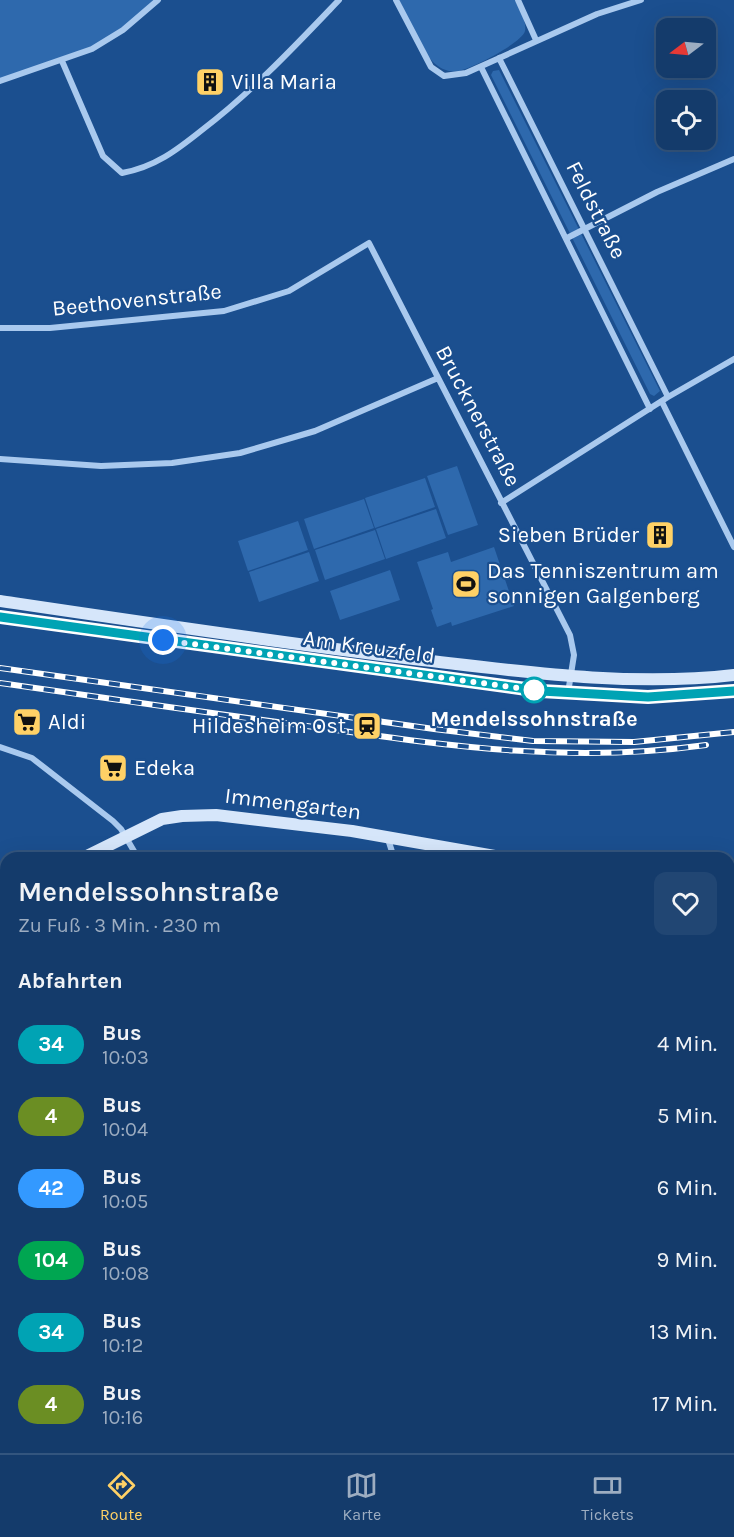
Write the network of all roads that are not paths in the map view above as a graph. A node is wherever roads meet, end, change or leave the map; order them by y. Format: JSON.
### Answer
{"nodes":[{"id":1,"x":158,"y":0,"type":"edge"},
{"id":2,"x":339,"y":0,"type":"edge"},
{"id":3,"x":396,"y":0,"type":"edge"},
{"id":4,"x":518,"y":0,"type":"edge"},
{"id":5,"x":641,"y":0,"type":"edge"},
{"id":6,"x":536,"y":40,"type":"junction"},
{"id":7,"x":499,"y":58,"type":"junction"},
{"id":8,"x":62,"y":61,"type":"junction"},
{"id":9,"x":481,"y":67,"type":"junction"},
{"id":10,"x":0,"y":81,"type":"edge"},
{"id":11,"x":734,"y":159,"type":"edge"},
{"id":12,"x":585,"y":228,"type":"junction"},
{"id":13,"x":567,"y":238,"type":"junction"},
{"id":14,"x":369,"y":243,"type":"joint"},
{"id":15,"x":0,"y":327,"type":"edge"},
{"id":16,"x":734,"y":359,"type":"edge"},
{"id":17,"x":438,"y":378,"type":"junction"},
{"id":18,"x":668,"y":397,"type":"junction"},
{"id":19,"x":662,"y":402,"type":"junction"},
{"id":20,"x":650,"y":409,"type":"junction"},
{"id":21,"x":0,"y":459,"type":"edge"},
{"id":22,"x":501,"y":503,"type":"junction"},
{"id":23,"x":734,"y":547,"type":"edge"},
{"id":24,"x":0,"y":601,"type":"edge"},
{"id":25,"x":0,"y":617,"type":"edge"},
{"id":26,"x":572,"y":675,"type":"junction"},
{"id":27,"x":734,"y":675,"type":"edge"},
{"id":28,"x":731,"y":692,"type":"edge"},
{"id":29,"x":567,"y":694,"type":"junction"},
{"id":30,"x":0,"y":747,"type":"edge"},
{"id":31,"x":125,"y":836,"type":"junction"},
{"id":32,"x":388,"y":838,"type":"junction"},
{"id":33,"x":94,"y":852,"type":"edge"},
{"id":34,"x":134,"y":852,"type":"edge"},
{"id":35,"x":392,"y":852,"type":"edge"},
{"id":36,"x":471,"y":852,"type":"edge"}],
"edges":[{"from":1,"to":8,"type":"street"},
{"from":2,"to":8,"type":"street"},
{"from":3,"to":9,"type":"street"},
{"from":4,"to":6,"type":"street"},
{"from":5,"to":6,"type":"street"},
{"from":6,"to":7,"type":"street"},
{"from":7,"to":9,"type":"street"},
{"from":7,"to":12,"type":"street","name":"Feldstraße"},
{"from":8,"to":10,"type":"street"},
{"from":9,"to":13,"type":"street","name":"Feldstraße"},
{"from":11,"to":12,"type":"street"},
{"from":12,"to":13,"type":"street"},
{"from":12,"to":18,"type":"street","name":"Feldstraße"},
{"from":13,"to":20,"type":"street","name":"Feldstraße"},
{"from":14,"to":15,"type":"street","name":"Beethovenstraße"},
{"from":14,"to":17,"type":"street","name":"Brucknerstraße"},
{"from":16,"to":18,"type":"street","name":"Brucknerstraße"},
{"from":17,"to":21,"type":"street"},
{"from":17,"to":22,"type":"street","name":"Brucknerstraße"},
{"from":18,"to":19,"type":"street","name":"Brucknerstraße"},
{"from":19,"to":20,"type":"street","name":"Brucknerstraße"},
{"from":19,"to":23,"type":"street"},
{"from":20,"to":22,"type":"street","name":"Brucknerstraße"},
{"from":22,"to":26,"type":"street"},
{"from":24,"to":26,"type":"main road","name":"Am Kreuzfeld"},
{"from":25,"to":29,"type":"main road","name":"Am Kreuzfeld"},
{"from":26,"to":27,"type":"main road","name":"Am Kreuzfeld"},
{"from":26,"to":29,"type":"street"},
{"from":28,"to":29,"type":"main road","name":"Am Kreuzfeld"},
{"from":30,"to":31,"type":"street"},
{"from":31,"to":32,"type":"main road","name":"Immengarten"},
{"from":31,"to":33,"type":"main road","name":"Immengarten"},
{"from":31,"to":34,"type":"street"},
{"from":32,"to":35,"type":"street"},
{"from":32,"to":36,"type":"main road","name":"Immengarten"}]}
